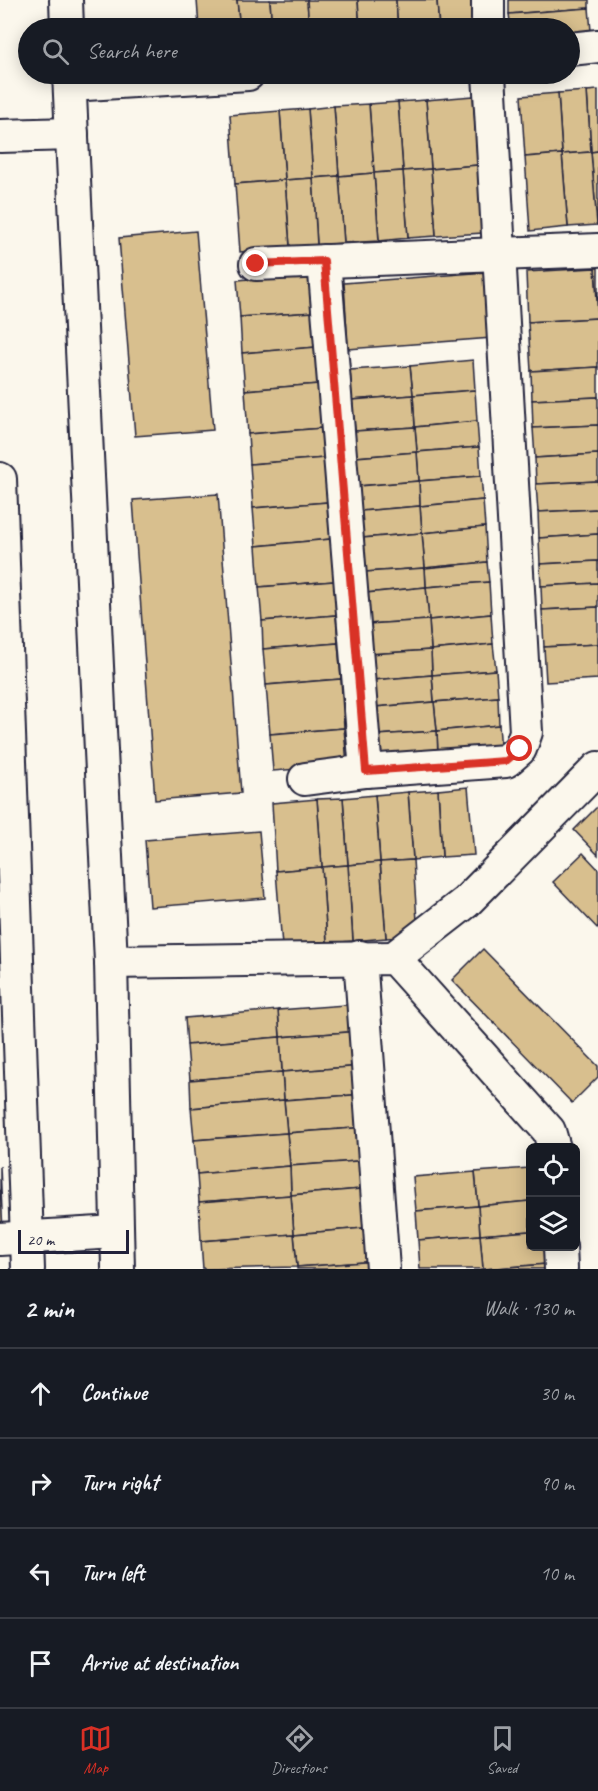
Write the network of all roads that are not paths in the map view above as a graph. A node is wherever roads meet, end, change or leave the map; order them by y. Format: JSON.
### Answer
{"nodes":[{"id":1,"x":66,"y":0,"type":"edge"},
{"id":2,"x":488,"y":0,"type":"edge"},
{"id":3,"x":67,"y":18,"type":"edge"},
{"id":4,"x":488,"y":18,"type":"edge"},
{"id":5,"x":598,"y":46,"type":"edge"},
{"id":6,"x":580,"y":48,"type":"edge"},
{"id":7,"x":69,"y":84,"type":"edge"},
{"id":8,"x":490,"y":84,"type":"edge"},
{"id":9,"x":72,"y":134,"type":"junction"},
{"id":10,"x":0,"y":136,"type":"edge"},
{"id":11,"x":598,"y":250,"type":"edge"},
{"id":12,"x":501,"y":255,"type":"junction"},
{"id":13,"x":324,"y":261,"type":"junction"},
{"id":14,"x":256,"y":264,"type":"dead end"},
{"id":15,"x":0,"y":479,"type":"edge"},
{"id":16,"x":598,"y":768,"type":"edge"},
{"id":17,"x":366,"y":771,"type":"junction"},
{"id":18,"x":304,"y":779,"type":"dead end"},
{"id":19,"x":360,"y":957,"type":"junction"},
{"id":20,"x":394,"y":958,"type":"junction"},
{"id":21,"x":111,"y":962,"type":"junction"},
{"id":22,"x":553,"y":1143,"type":"edge"},
{"id":23,"x":116,"y":1232,"type":"junction"},
{"id":24,"x":13,"y":1238,"type":"edge"},
{"id":25,"x":560,"y":1251,"type":"edge"},
{"id":26,"x":28,"y":1269,"type":"edge"},
{"id":27,"x":118,"y":1269,"type":"edge"},
{"id":28,"x":383,"y":1269,"type":"edge"},
{"id":29,"x":561,"y":1269,"type":"edge"}],
"edges":[{"from":1,"to":3,"type":"street"},
{"from":2,"to":4,"type":"street"},
{"from":5,"to":6,"type":"street"},
{"from":7,"to":9,"type":"street"},
{"from":8,"to":12,"type":"street"},
{"from":9,"to":10,"type":"street"},
{"from":9,"to":21,"type":"street"},
{"from":11,"to":12,"type":"street"},
{"from":12,"to":13,"type":"street"},
{"from":12,"to":17,"type":"street"},
{"from":13,"to":14,"type":"street"},
{"from":13,"to":17,"type":"street"},
{"from":15,"to":24,"type":"street"},
{"from":16,"to":20,"type":"street"},
{"from":17,"to":18,"type":"street"},
{"from":19,"to":20,"type":"street"},
{"from":19,"to":21,"type":"street"},
{"from":19,"to":28,"type":"street"},
{"from":20,"to":22,"type":"street"},
{"from":21,"to":23,"type":"street"},
{"from":23,"to":24,"type":"street"},
{"from":23,"to":27,"type":"street"},
{"from":24,"to":26,"type":"street"},
{"from":25,"to":29,"type":"street"}]}
